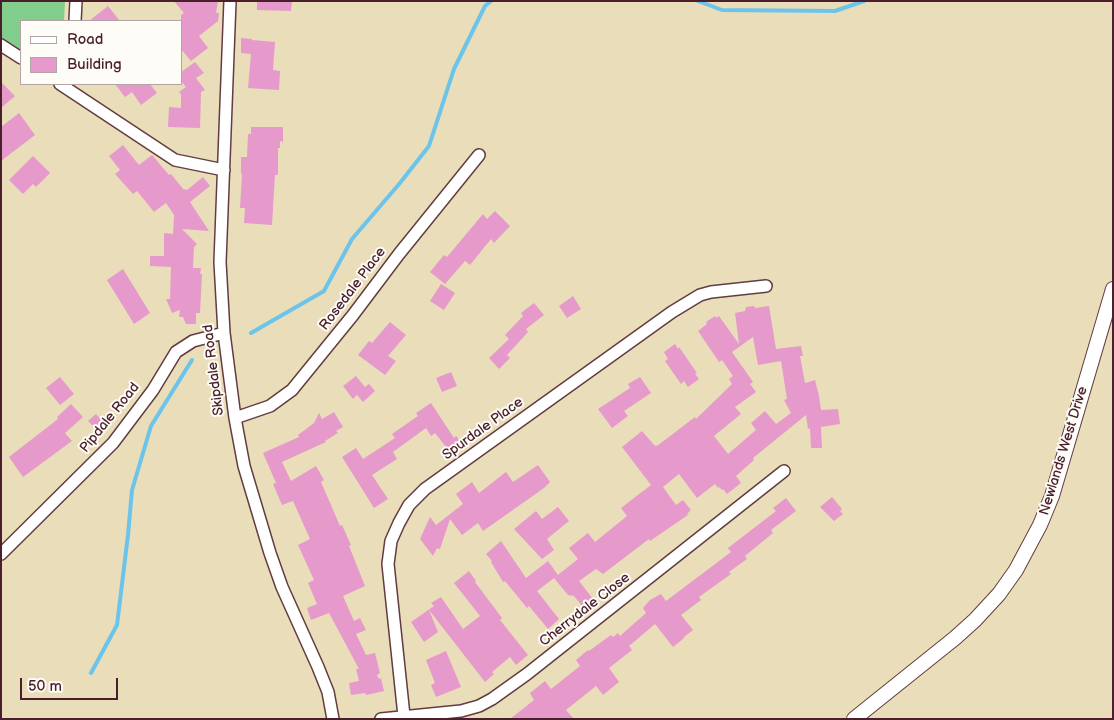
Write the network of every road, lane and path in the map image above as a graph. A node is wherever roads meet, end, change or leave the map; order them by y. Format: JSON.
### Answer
{"nodes":[{"id":1,"x":76,"y":1,"type":"edge"},
{"id":2,"x":230,"y":1,"type":"edge"},
{"id":3,"x":75,"y":20,"type":"edge"},
{"id":4,"x":1,"y":45,"type":"edge"},
{"id":5,"x":20,"y":57,"type":"edge"},
{"id":6,"x":70,"y":87,"type":"edge"},
{"id":7,"x":479,"y":155,"type":"dead end"},
{"id":8,"x":224,"y":170,"type":"junction"},
{"id":9,"x":766,"y":286,"type":"dead end"},
{"id":10,"x":1113,"y":289,"type":"edge"},
{"id":11,"x":224,"y":333,"type":"junction"},
{"id":12,"x":235,"y":418,"type":"junction"},
{"id":13,"x":784,"y":471,"type":"dead end"},
{"id":14,"x":1,"y":554,"type":"edge"},
{"id":15,"x":404,"y":716,"type":"junction"},
{"id":16,"x":332,"y":719,"type":"edge"},
{"id":17,"x":382,"y":719,"type":"edge"},
{"id":18,"x":854,"y":719,"type":"edge"}],
"edges":[{"from":1,"to":3,"type":"street"},
{"from":2,"to":8,"type":"street","name":"Skipdale Road"},
{"from":4,"to":5,"type":"street"},
{"from":6,"to":8,"type":"street"},
{"from":7,"to":12,"type":"street","name":"Rosedale Place"},
{"from":8,"to":11,"type":"street","name":"Skipdale Road"},
{"from":9,"to":15,"type":"street","name":"Spurdale Place"},
{"from":10,"to":18,"type":"street","name":"Newlands West Drive"},
{"from":11,"to":12,"type":"street","name":"Skipdale Road"},
{"from":11,"to":14,"type":"street","name":"Pipdale Road"},
{"from":12,"to":16,"type":"street","name":"Skipdale Road"},
{"from":13,"to":15,"type":"street","name":"Cherrydale Close"},
{"from":15,"to":17,"type":"street","name":"Cherrydale Close"}]}
